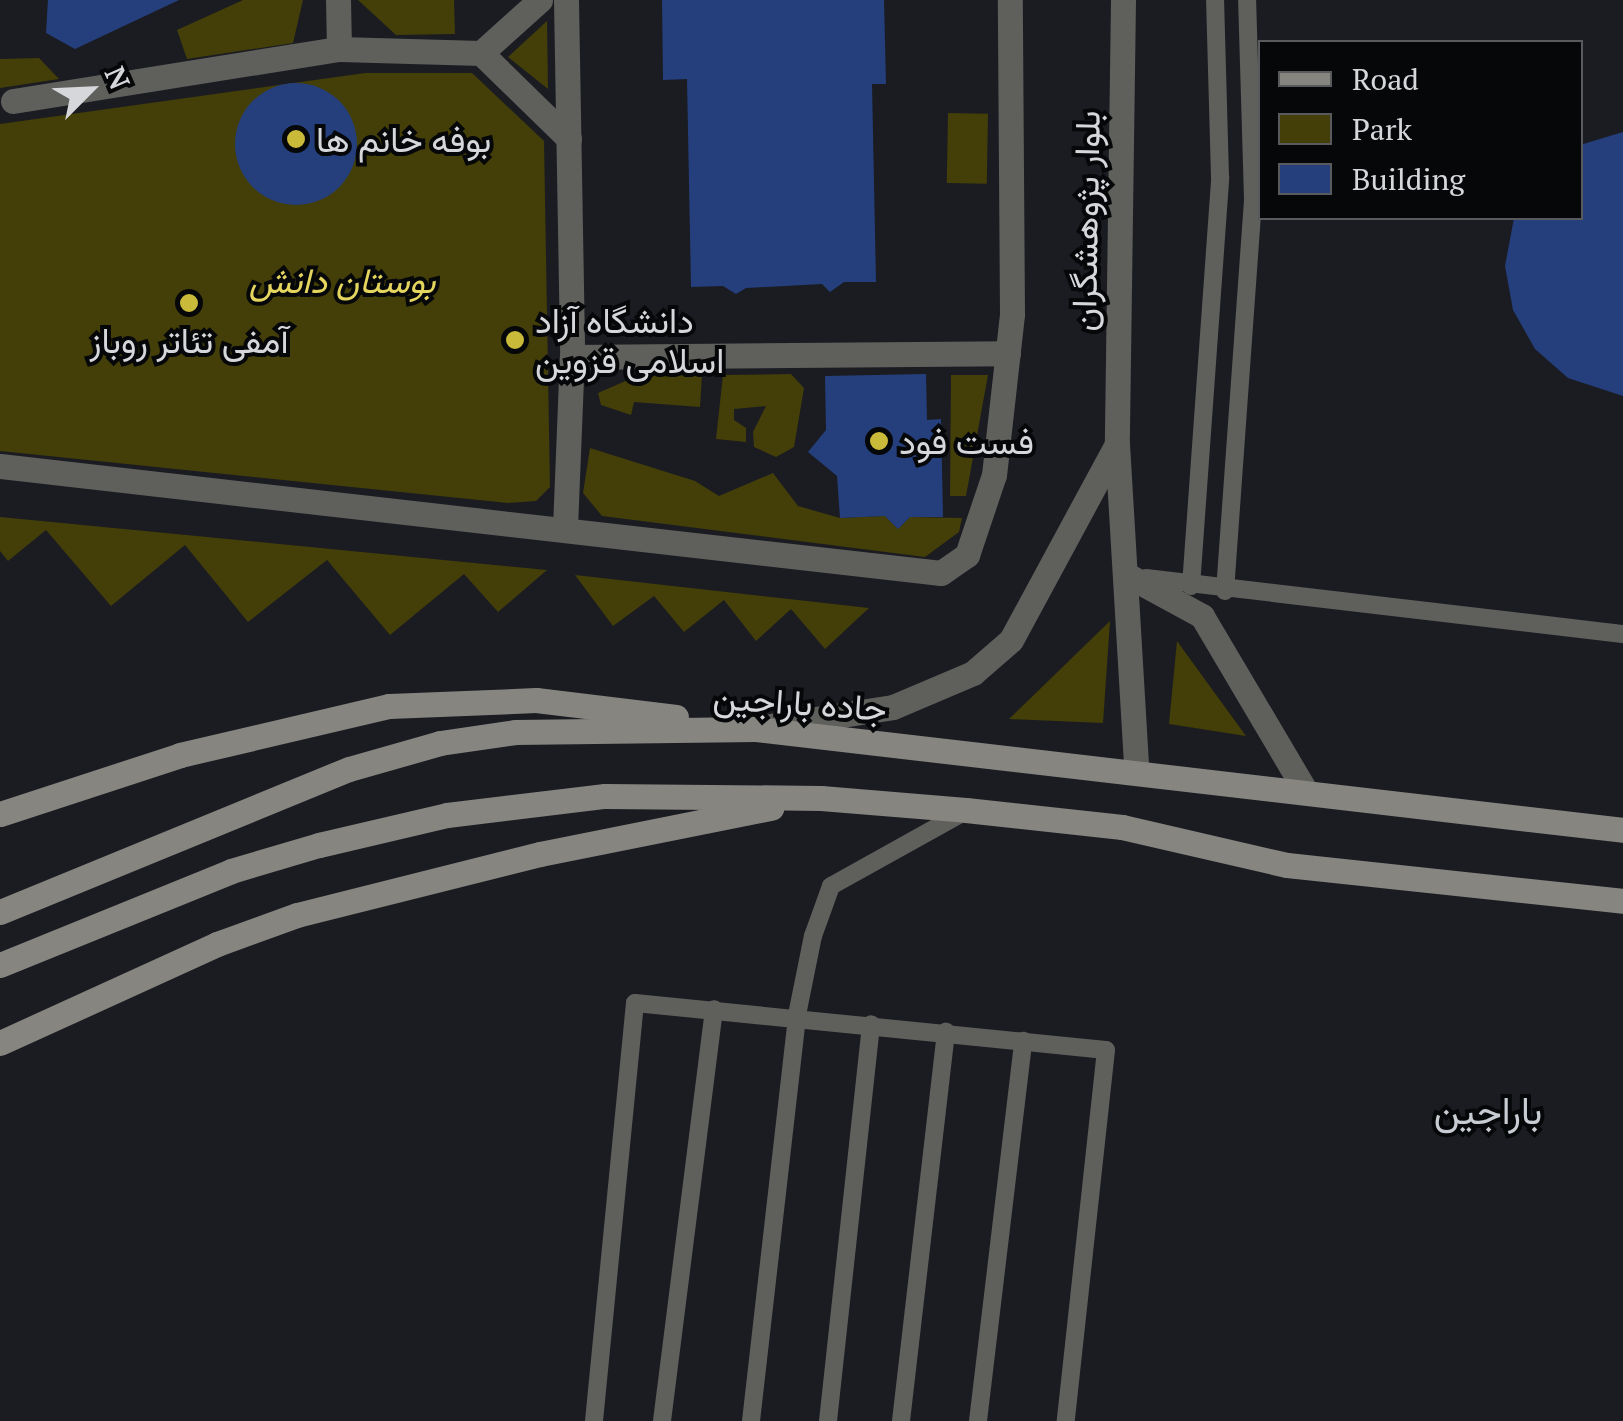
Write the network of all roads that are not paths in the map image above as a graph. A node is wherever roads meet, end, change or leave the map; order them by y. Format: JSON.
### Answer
{"nodes":[{"id":1,"x":338,"y":0,"type":"edge"},
{"id":2,"x":540,"y":0,"type":"edge"},
{"id":3,"x":566,"y":0,"type":"edge"},
{"id":4,"x":1010,"y":0,"type":"edge"},
{"id":5,"x":1123,"y":0,"type":"edge"},
{"id":6,"x":1215,"y":0,"type":"edge"},
{"id":7,"x":1247,"y":0,"type":"edge"},
{"id":8,"x":339,"y":49,"type":"junction"},
{"id":9,"x":481,"y":53,"type":"junction"},
{"id":10,"x":13,"y":101,"type":"dead end"},
{"id":11,"x":568,"y":138,"type":"junction"},
{"id":12,"x":1008,"y":353,"type":"junction"},
{"id":13,"x":572,"y":357,"type":"junction"},
{"id":14,"x":1117,"y":444,"type":"junction"},
{"id":15,"x":0,"y":466,"type":"edge"},
{"id":16,"x":565,"y":528,"type":"junction"},
{"id":17,"x":1126,"y":574,"type":"junction"},
{"id":18,"x":1191,"y":586,"type":"junction"},
{"id":19,"x":1225,"y":591,"type":"junction"},
{"id":20,"x":1623,"y":634,"type":"edge"},
{"id":21,"x":756,"y":728,"type":"junction"},
{"id":22,"x":1136,"y":768,"type":"junction"},
{"id":23,"x":1304,"y":790,"type":"junction"},
{"id":24,"x":821,"y":798,"type":"junction"},
{"id":25,"x":966,"y":810,"type":"junction"},
{"id":26,"x":0,"y":814,"type":"edge"},
{"id":27,"x":1623,"y":830,"type":"edge"},
{"id":28,"x":1623,"y":901,"type":"edge"},
{"id":29,"x":0,"y":912,"type":"edge"},
{"id":30,"x":0,"y":965,"type":"edge"},
{"id":31,"x":714,"y":1009,"type":"junction"},
{"id":32,"x":797,"y":1016,"type":"junction"},
{"id":33,"x":871,"y":1024,"type":"junction"},
{"id":34,"x":946,"y":1032,"type":"junction"},
{"id":35,"x":1023,"y":1041,"type":"junction"},
{"id":36,"x":0,"y":1043,"type":"edge"},
{"id":37,"x":594,"y":1421,"type":"edge"},
{"id":38,"x":662,"y":1421,"type":"edge"},
{"id":39,"x":751,"y":1421,"type":"edge"},
{"id":40,"x":828,"y":1421,"type":"edge"},
{"id":41,"x":901,"y":1421,"type":"edge"},
{"id":42,"x":978,"y":1421,"type":"edge"},
{"id":43,"x":1066,"y":1421,"type":"edge"}],
"edges":[{"from":1,"to":8,"type":"street"},
{"from":2,"to":9,"type":"street"},
{"from":3,"to":11,"type":"street"},
{"from":4,"to":12,"type":"street"},
{"from":5,"to":14,"type":"street","name":"بلوار پژوهشگران"},
{"from":6,"to":18,"type":"lane"},
{"from":7,"to":19,"type":"lane"},
{"from":8,"to":9,"type":"street"},
{"from":8,"to":10,"type":"street"},
{"from":9,"to":11,"type":"street"},
{"from":11,"to":13,"type":"street"},
{"from":12,"to":13,"type":"street"},
{"from":12,"to":16,"type":"street"},
{"from":13,"to":16,"type":"street"},
{"from":14,"to":17,"type":"street","name":"بلوار پژوهشگران"},
{"from":14,"to":21,"type":"street"},
{"from":15,"to":16,"type":"street"},
{"from":17,"to":18,"type":"lane"},
{"from":17,"to":22,"type":"street","name":"بلوار پژوهشگران"},
{"from":17,"to":23,"type":"street"},
{"from":18,"to":19,"type":"lane"},
{"from":19,"to":20,"type":"lane"},
{"from":21,"to":22,"type":"main road","name":"جاده باراجین"},
{"from":21,"to":26,"type":"main road"},
{"from":21,"to":29,"type":"main road","name":"جاده باراجین"},
{"from":22,"to":23,"type":"main road","name":"جاده باراجین"},
{"from":23,"to":27,"type":"main road","name":"جاده باراجین"},
{"from":24,"to":25,"type":"main road"},
{"from":24,"to":30,"type":"main road"},
{"from":24,"to":36,"type":"main road"},
{"from":25,"to":28,"type":"main road"},
{"from":25,"to":32,"type":"lane"},
{"from":31,"to":32,"type":"lane"},
{"from":31,"to":37,"type":"lane"},
{"from":31,"to":38,"type":"lane"},
{"from":32,"to":33,"type":"lane"},
{"from":32,"to":39,"type":"lane"},
{"from":33,"to":34,"type":"lane"},
{"from":33,"to":40,"type":"lane"},
{"from":34,"to":35,"type":"lane"},
{"from":34,"to":41,"type":"lane"},
{"from":35,"to":42,"type":"lane"},
{"from":35,"to":43,"type":"lane"}]}
